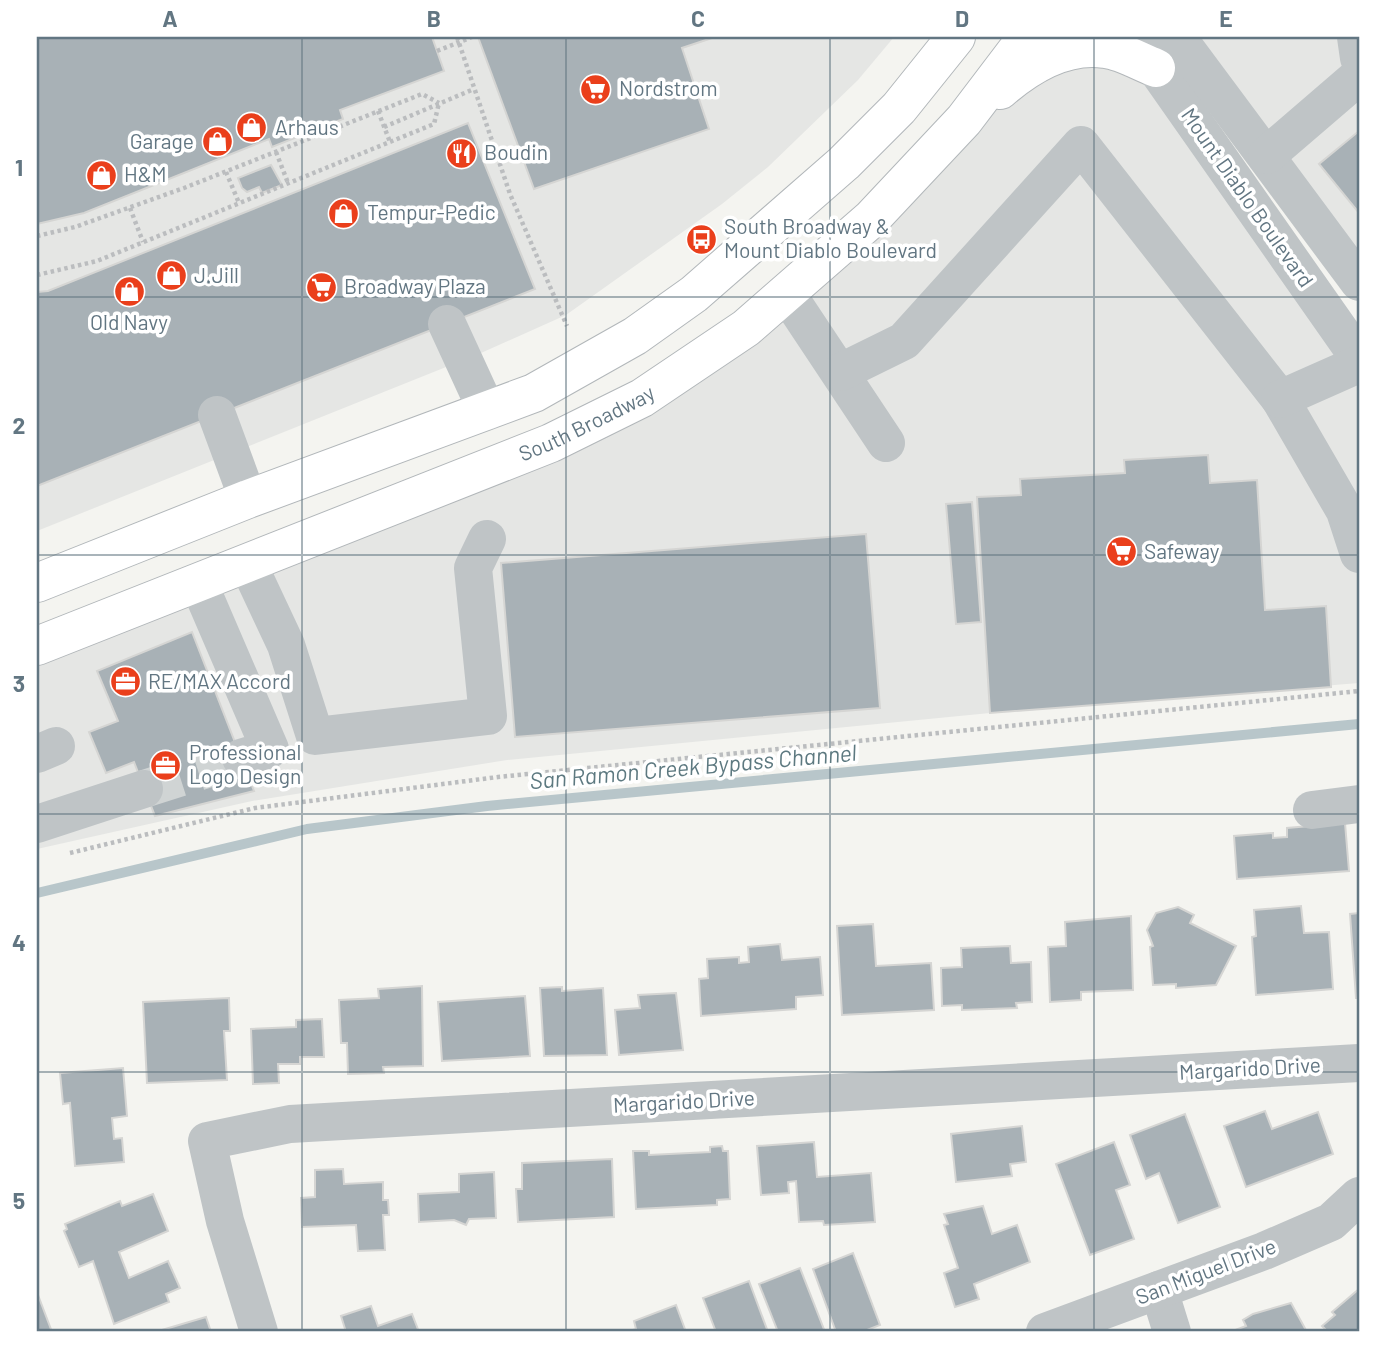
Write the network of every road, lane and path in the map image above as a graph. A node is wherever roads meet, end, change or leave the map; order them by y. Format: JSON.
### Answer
{"nodes":[{"id":1,"x":457,"y":37,"type":"edge"},
{"id":2,"x":472,"y":37,"type":"edge"},
{"id":3,"x":956,"y":37,"type":"edge"},
{"id":4,"x":1027,"y":37,"type":"edge"},
{"id":5,"x":1134,"y":37,"type":"edge"},
{"id":6,"x":1177,"y":37,"type":"edge"},
{"id":7,"x":1356,"y":37,"type":"edge"},
{"id":8,"x":437,"y":51,"type":"dead end"},
{"id":9,"x":1359,"y":58,"type":"edge"},
{"id":10,"x":1156,"y":68,"type":"junction"},
{"id":11,"x":1359,"y":75,"type":"edge"},
{"id":12,"x":474,"y":89,"type":"junction"},
{"id":13,"x":439,"y":103,"type":"junction"},
{"id":14,"x":378,"y":111,"type":"junction"},
{"id":15,"x":964,"y":120,"type":"junction"},
{"id":16,"x":384,"y":127,"type":"junction"},
{"id":17,"x":390,"y":142,"type":"junction"},
{"id":18,"x":276,"y":152,"type":"junction"},
{"id":19,"x":1267,"y":155,"type":"junction"},
{"id":20,"x":226,"y":172,"type":"junction"},
{"id":21,"x":288,"y":183,"type":"junction"},
{"id":22,"x":239,"y":203,"type":"junction"},
{"id":23,"x":130,"y":208,"type":"junction"},
{"id":24,"x":37,"y":236,"type":"edge"},
{"id":25,"x":143,"y":242,"type":"junction"},
{"id":26,"x":37,"y":275,"type":"edge"},
{"id":27,"x":1359,"y":282,"type":"edge"},
{"id":28,"x":787,"y":294,"type":"junction"},
{"id":29,"x":447,"y":324,"type":"dead end"},
{"id":30,"x":567,"y":327,"type":"dead end"},
{"id":31,"x":1359,"y":358,"type":"edge"},
{"id":32,"x":1359,"y":364,"type":"edge"},
{"id":33,"x":841,"y":372,"type":"junction"},
{"id":34,"x":1280,"y":399,"type":"junction"},
{"id":35,"x":487,"y":411,"type":"junction"},
{"id":36,"x":216,"y":415,"type":"dead end"},
{"id":37,"x":886,"y":443,"type":"dead end"},
{"id":38,"x":248,"y":499,"type":"junction"},
{"id":39,"x":487,"y":539,"type":"dead end"},
{"id":40,"x":1359,"y":554,"type":"edge"},
{"id":41,"x":248,"y":564,"type":"junction"},
{"id":42,"x":37,"y":583,"type":"edge"},
{"id":43,"x":200,"y":584,"type":"junction"},
{"id":44,"x":37,"y":646,"type":"edge"},
{"id":45,"x":1359,"y":691,"type":"edge"},
{"id":46,"x":241,"y":758,"type":"tunnel mouth"},
{"id":47,"x":144,"y":789,"type":"tunnel mouth"},
{"id":48,"x":1359,"y":804,"type":"edge"},
{"id":49,"x":1312,"y":810,"type":"dead end"},
{"id":50,"x":37,"y":824,"type":"edge"},
{"id":51,"x":58,"y":856,"type":"dead end"},
{"id":52,"x":1359,"y":1063,"type":"edge"},
{"id":53,"x":1359,"y":1196,"type":"edge"},
{"id":54,"x":1159,"y":1290,"type":"junction"},
{"id":55,"x":259,"y":1332,"type":"edge"},
{"id":56,"x":1045,"y":1332,"type":"edge"},
{"id":57,"x":1172,"y":1332,"type":"edge"}],
"edges":[{"from":1,"to":12,"type":"path"},
{"from":2,"to":8,"type":"path","bridge":true},
{"from":3,"to":35,"type":"main road"},
{"from":4,"to":15,"type":"main road","name":"South Broadway"},
{"from":5,"to":10,"type":"street","name":"Mount Diablo Boulevard"},
{"from":6,"to":19,"type":"street","name":"Mount Diablo Boulevard"},
{"from":7,"to":9,"type":"street"},
{"from":10,"to":15,"type":"main road"},
{"from":10,"to":31,"type":"street","name":"Mount Diablo Boulevard"},
{"from":11,"to":19,"type":"street"},
{"from":12,"to":13,"type":"path"},
{"from":12,"to":30,"type":"path"},
{"from":13,"to":14,"type":"path"},
{"from":13,"to":16,"type":"path"},
{"from":13,"to":17,"type":"path"},
{"from":14,"to":16,"type":"path"},
{"from":14,"to":18,"type":"path"},
{"from":15,"to":28,"type":"main road","name":"South Broadway"},
{"from":16,"to":17,"type":"path"},
{"from":17,"to":21,"type":"path"},
{"from":18,"to":20,"type":"path"},
{"from":18,"to":21,"type":"path"},
{"from":19,"to":27,"type":"street","name":"Mount Diablo Boulevard"},
{"from":20,"to":22,"type":"path"},
{"from":20,"to":23,"type":"path"},
{"from":21,"to":22,"type":"path"},
{"from":22,"to":25,"type":"path"},
{"from":23,"to":24,"type":"path"},
{"from":23,"to":25,"type":"path"},
{"from":25,"to":26,"type":"path"},
{"from":28,"to":33,"type":"street"},
{"from":28,"to":41,"type":"main road","name":"South Broadway"},
{"from":29,"to":35,"type":"street"},
{"from":32,"to":34,"type":"street"},
{"from":33,"to":34,"type":"street"},
{"from":33,"to":37,"type":"street"},
{"from":34,"to":40,"type":"street"},
{"from":35,"to":38,"type":"main road"},
{"from":36,"to":38,"type":"street"},
{"from":38,"to":42,"type":"main road"},
{"from":39,"to":41,"type":"street"},
{"from":41,"to":43,"type":"main road","name":"South Broadway"},
{"from":43,"to":44,"type":"main road","name":"South Broadway"},
{"from":43,"to":46,"type":"street"},
{"from":45,"to":51,"type":"path"},
{"from":47,"to":50,"type":"street"},
{"from":48,"to":49,"type":"street"},
{"from":52,"to":55,"type":"street","name":"Margarido Drive"},
{"from":53,"to":54,"type":"street","name":"San Miguel Drive"},
{"from":54,"to":56,"type":"street","name":"San Miguel Drive"},
{"from":54,"to":57,"type":"street"}]}
